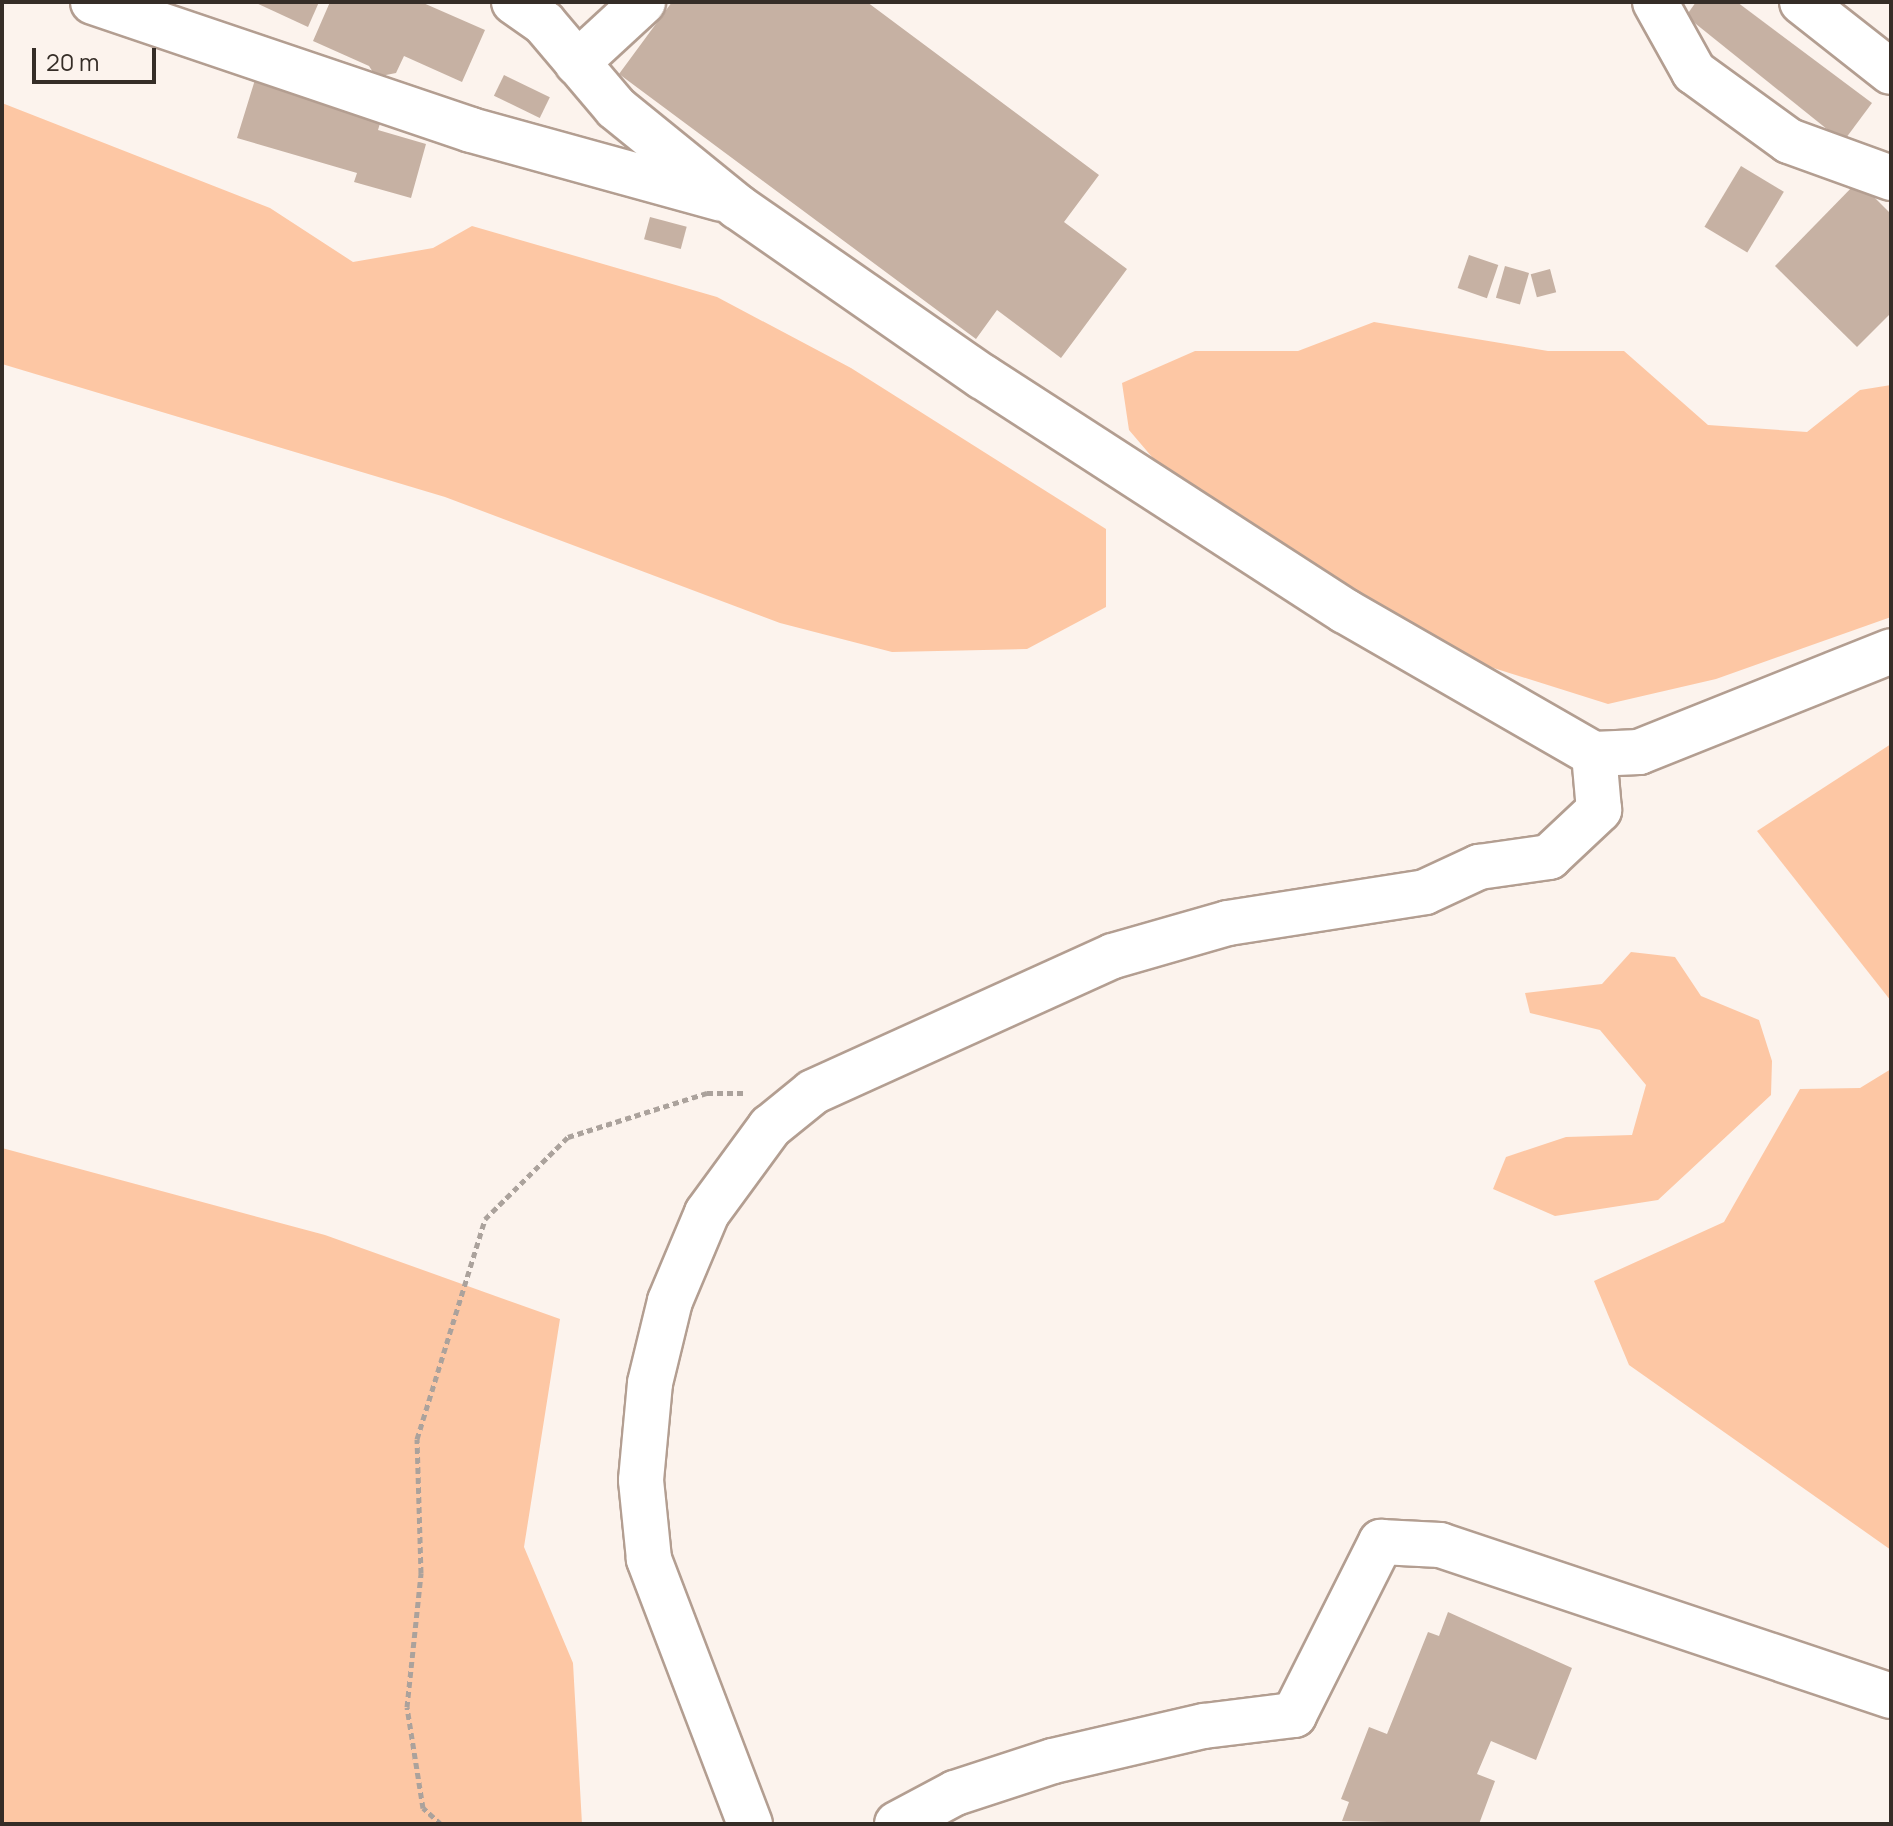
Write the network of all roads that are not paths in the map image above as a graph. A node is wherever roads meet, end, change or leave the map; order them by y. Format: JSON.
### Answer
{"nodes":[{"id":1,"x":93,"y":2,"type":"edge"},
{"id":2,"x":514,"y":2,"type":"edge"},
{"id":3,"x":643,"y":2,"type":"edge"},
{"id":4,"x":1655,"y":2,"type":"edge"},
{"id":5,"x":1802,"y":2,"type":"edge"},
{"id":6,"x":577,"y":63,"type":"junction"},
{"id":7,"x":1891,"y":72,"type":"edge"},
{"id":8,"x":1891,"y":178,"type":"edge"},
{"id":9,"x":731,"y":202,"type":"junction"},
{"id":10,"x":1891,"y":651,"type":"edge"},
{"id":11,"x":1594,"y":754,"type":"junction"},
{"id":12,"x":1891,"y":1696,"type":"edge"},
{"id":13,"x":750,"y":1824,"type":"edge"},
{"id":14,"x":897,"y":1824,"type":"edge"}],
"edges":[{"from":1,"to":9,"type":"street"},
{"from":2,"to":6,"type":"street"},
{"from":3,"to":6,"type":"street"},
{"from":4,"to":8,"type":"street"},
{"from":5,"to":7,"type":"street"},
{"from":6,"to":9,"type":"street"},
{"from":9,"to":11,"type":"street"},
{"from":10,"to":11,"type":"street"},
{"from":11,"to":13,"type":"street"},
{"from":12,"to":14,"type":"street"}]}
